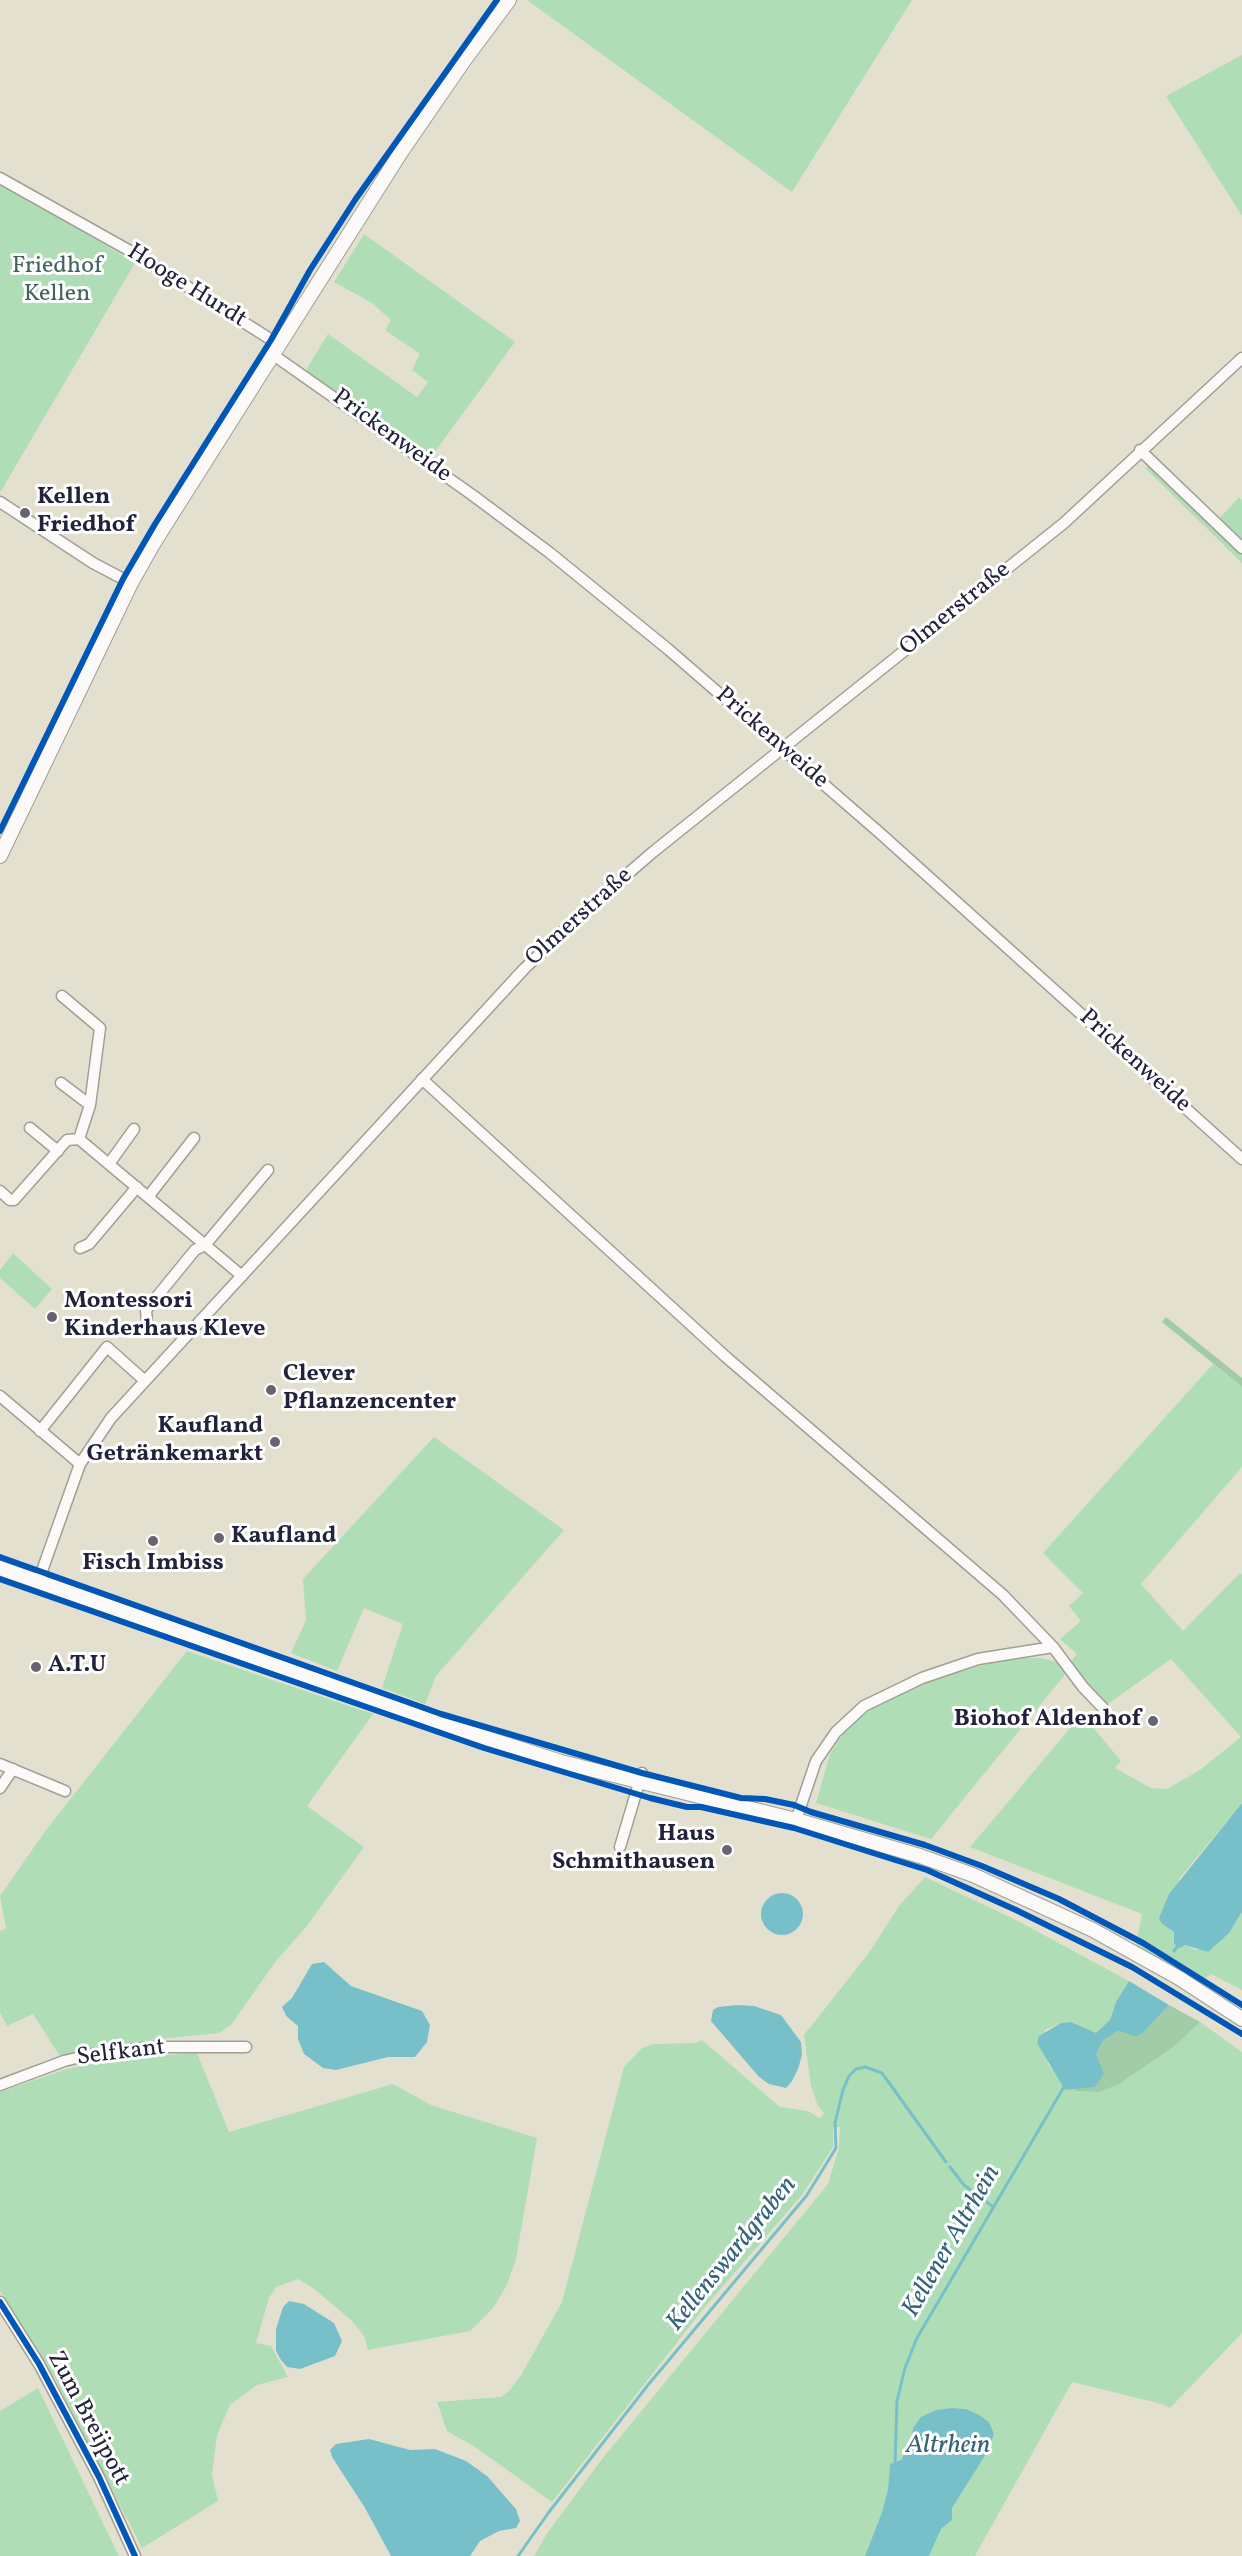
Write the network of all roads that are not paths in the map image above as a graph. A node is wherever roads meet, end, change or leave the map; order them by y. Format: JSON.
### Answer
{"nodes":[{"id":1,"x":509,"y":0,"type":"edge"},
{"id":2,"x":0,"y":178,"type":"edge"},
{"id":3,"x":275,"y":349,"type":"junction"},
{"id":4,"x":1242,"y":358,"type":"edge"},
{"id":5,"x":1140,"y":450,"type":"junction"},
{"id":6,"x":0,"y":502,"type":"edge"},
{"id":7,"x":1242,"y":548,"type":"edge"},
{"id":8,"x":131,"y":583,"type":"junction"},
{"id":9,"x":782,"y":748,"type":"junction"},
{"id":10,"x":0,"y":856,"type":"edge"},
{"id":11,"x":62,"y":996,"type":"dead end"},
{"id":12,"x":422,"y":1079,"type":"junction"},
{"id":13,"x":61,"y":1083,"type":"dead end"},
{"id":14,"x":90,"y":1105,"type":"junction"},
{"id":15,"x":30,"y":1128,"type":"dead end"},
{"id":16,"x":134,"y":1129,"type":"dead end"},
{"id":17,"x":194,"y":1138,"type":"dead end"},
{"id":18,"x":80,"y":1139,"type":"junction"},
{"id":19,"x":58,"y":1151,"type":"junction"},
{"id":20,"x":1242,"y":1159,"type":"edge"},
{"id":21,"x":109,"y":1164,"type":"junction"},
{"id":22,"x":268,"y":1170,"type":"dead end"},
{"id":23,"x":137,"y":1187,"type":"junction"},
{"id":24,"x":0,"y":1191,"type":"edge"},
{"id":25,"x":148,"y":1197,"type":"junction"},
{"id":26,"x":205,"y":1245,"type":"junction"},
{"id":27,"x":80,"y":1248,"type":"dead end"},
{"id":28,"x":242,"y":1276,"type":"junction"},
{"id":29,"x":147,"y":1323,"type":"dead end"},
{"id":30,"x":144,"y":1380,"type":"junction"},
{"id":31,"x":0,"y":1396,"type":"edge"},
{"id":32,"x":40,"y":1431,"type":"junction"},
{"id":33,"x":80,"y":1464,"type":"junction"},
{"id":34,"x":0,"y":1568,"type":"edge"},
{"id":35,"x":38,"y":1582,"type":"junction"},
{"id":36,"x":1053,"y":1647,"type":"junction"},
{"id":37,"x":1103,"y":1708,"type":"dead end"},
{"id":38,"x":0,"y":1764,"type":"edge"},
{"id":39,"x":13,"y":1769,"type":"junction"},
{"id":40,"x":641,"y":1778,"type":"junction"},
{"id":41,"x":0,"y":1788,"type":"edge"},
{"id":42,"x":65,"y":1791,"type":"dead end"},
{"id":43,"x":796,"y":1820,"type":"junction"},
{"id":44,"x":620,"y":1847,"type":"dead end"},
{"id":45,"x":1242,"y":2019,"type":"edge"},
{"id":46,"x":246,"y":2047,"type":"dead end"},
{"id":47,"x":0,"y":2085,"type":"edge"},
{"id":48,"x":0,"y":2302,"type":"edge"},
{"id":49,"x":135,"y":2556,"type":"edge"}],
"edges":[{"from":1,"to":3,"type":"main road"},
{"from":2,"to":3,"type":"street","name":"Hooge Hurdt"},
{"from":3,"to":8,"type":"main road"},
{"from":3,"to":9,"type":"street","name":"Prickenweide"},
{"from":4,"to":5,"type":"street","name":"Olmerstraße"},
{"from":5,"to":7,"type":"street"},
{"from":5,"to":9,"type":"street","name":"Olmerstraße"},
{"from":6,"to":8,"type":"street"},
{"from":8,"to":10,"type":"main road"},
{"from":9,"to":12,"type":"street","name":"Olmerstraße"},
{"from":9,"to":20,"type":"street","name":"Prickenweide"},
{"from":11,"to":14,"type":"street"},
{"from":12,"to":28,"type":"street","name":"Olmerstraße"},
{"from":12,"to":36,"type":"street"},
{"from":13,"to":14,"type":"street"},
{"from":14,"to":18,"type":"street"},
{"from":15,"to":19,"type":"street"},
{"from":16,"to":21,"type":"street"},
{"from":17,"to":25,"type":"street"},
{"from":18,"to":19,"type":"street"},
{"from":18,"to":21,"type":"street"},
{"from":19,"to":24,"type":"street"},
{"from":21,"to":23,"type":"street"},
{"from":22,"to":26,"type":"street"},
{"from":23,"to":25,"type":"street"},
{"from":23,"to":27,"type":"street"},
{"from":25,"to":26,"type":"street"},
{"from":26,"to":28,"type":"street"},
{"from":26,"to":29,"type":"street"},
{"from":28,"to":30,"type":"street","name":"Olmerstraße"},
{"from":30,"to":32,"type":"street"},
{"from":30,"to":33,"type":"street","name":"Olmerstraße"},
{"from":31,"to":32,"type":"street"},
{"from":32,"to":33,"type":"street"},
{"from":33,"to":35,"type":"street","name":"Olmerstraße"},
{"from":34,"to":35,"type":"main road"},
{"from":35,"to":40,"type":"main road"},
{"from":36,"to":37,"type":"street"},
{"from":36,"to":43,"type":"street"},
{"from":38,"to":39,"type":"street"},
{"from":39,"to":41,"type":"street"},
{"from":39,"to":42,"type":"street"},
{"from":40,"to":43,"type":"main road"},
{"from":40,"to":44,"type":"street"},
{"from":43,"to":45,"type":"main road"},
{"from":46,"to":47,"type":"street","name":"Selfkant"},
{"from":48,"to":49,"type":"street","name":"Zum Breijpott"}]}
